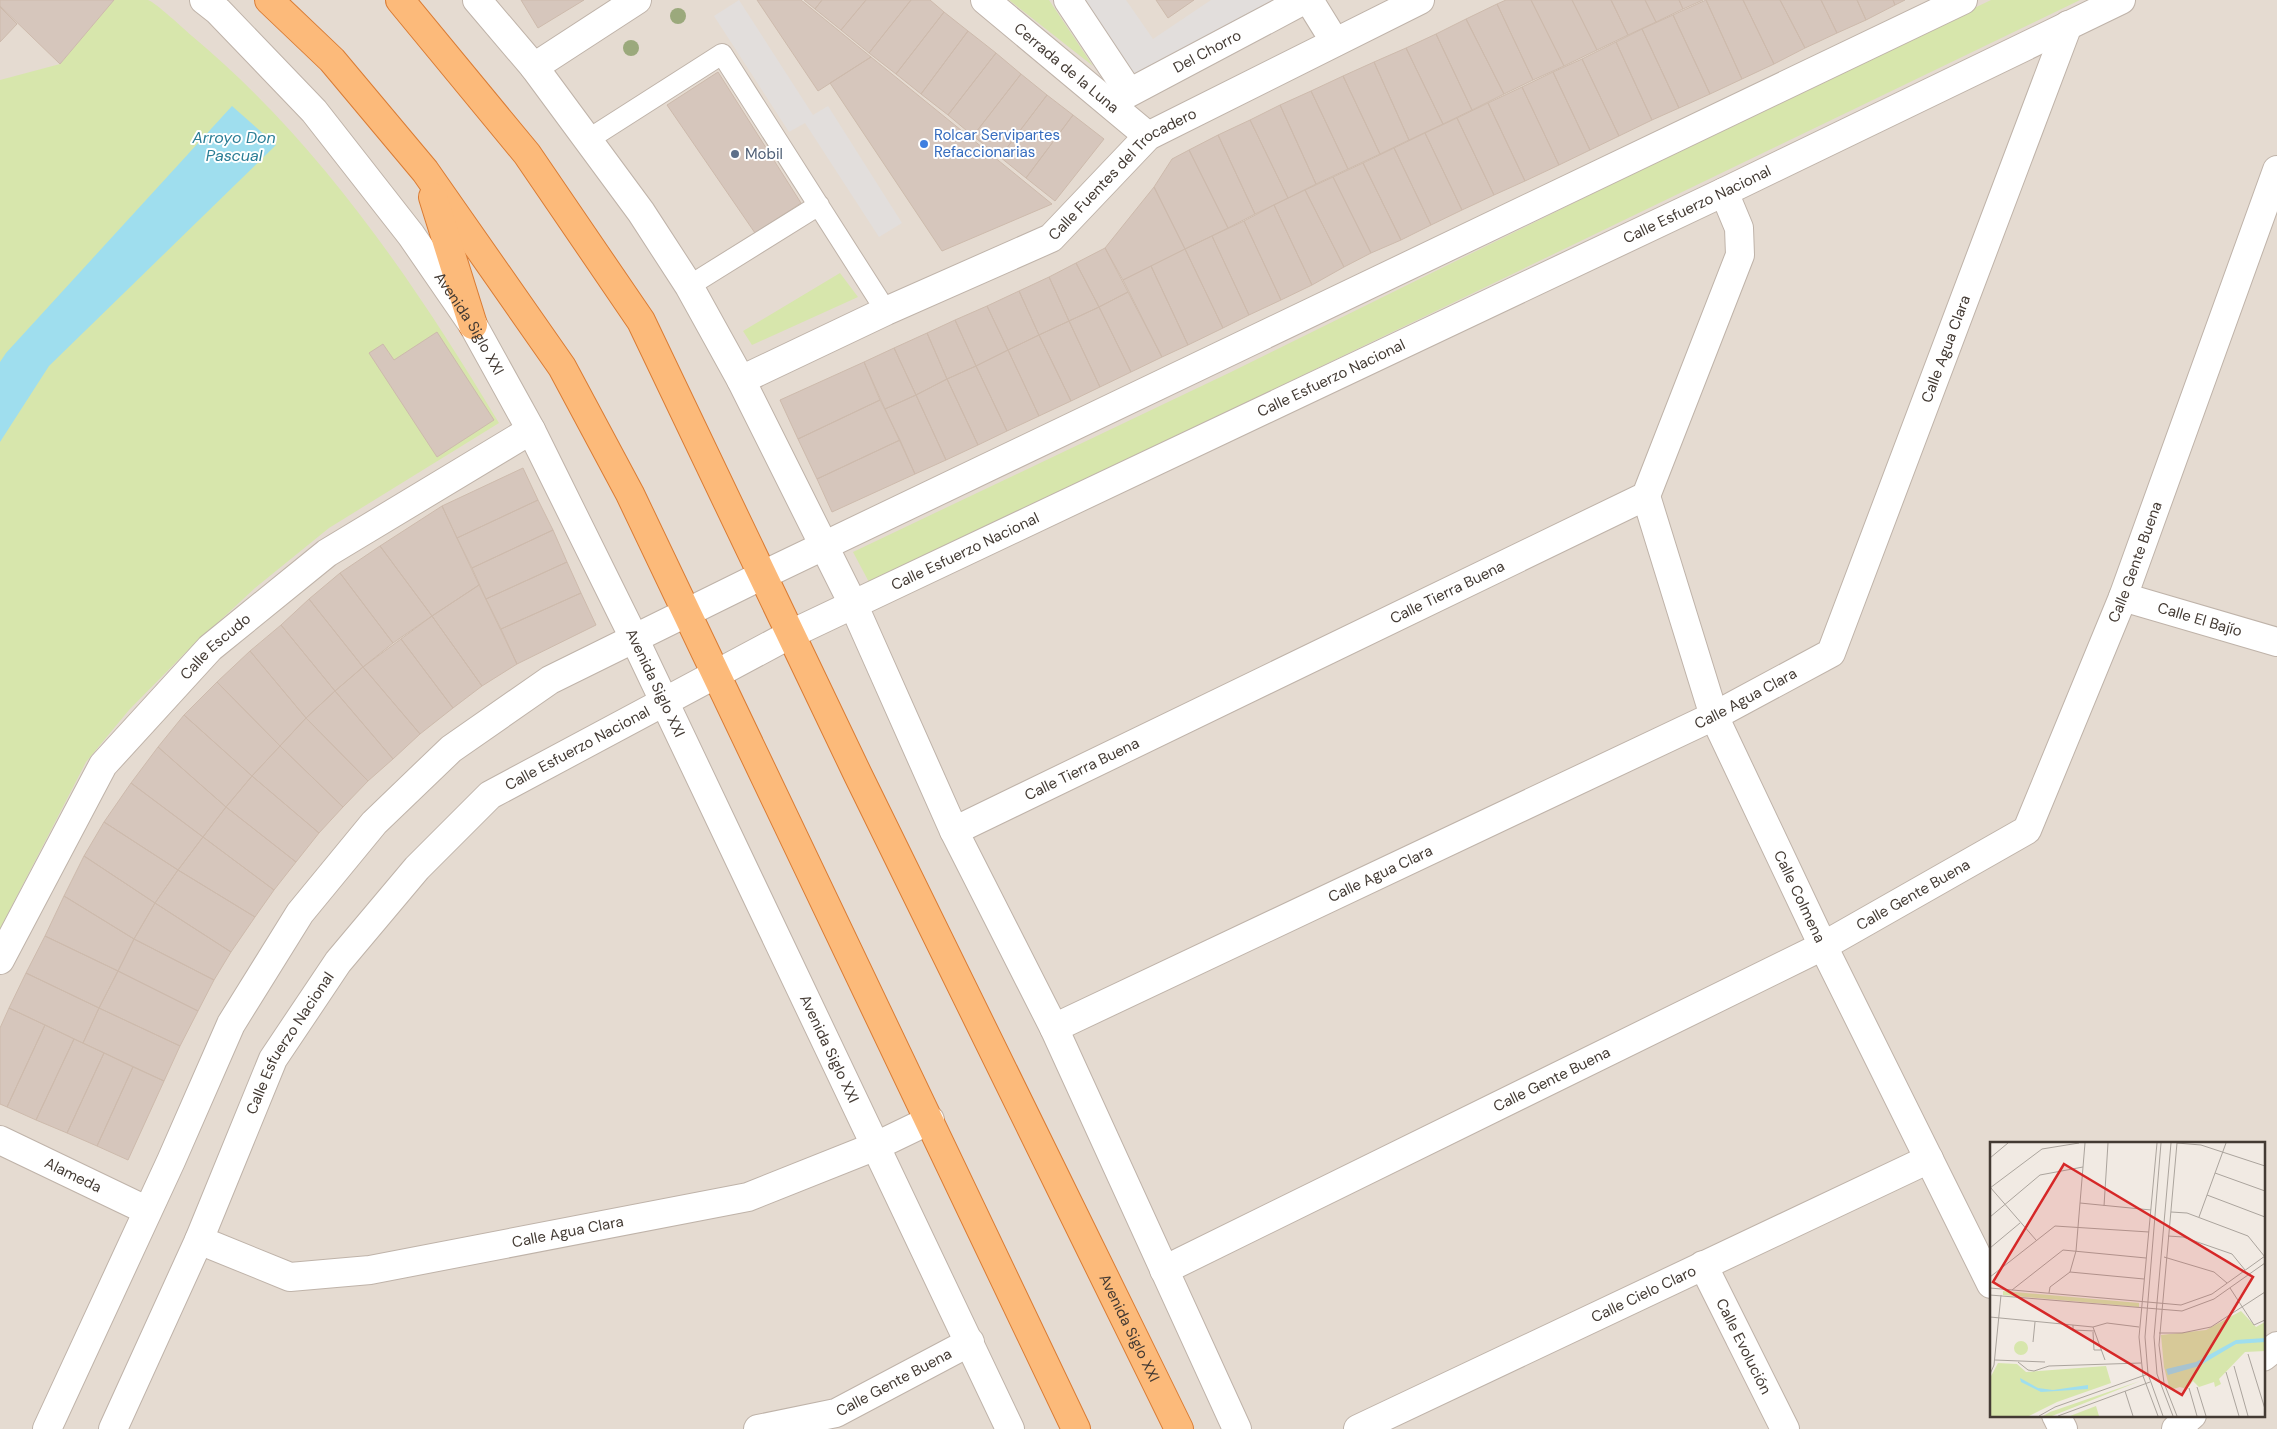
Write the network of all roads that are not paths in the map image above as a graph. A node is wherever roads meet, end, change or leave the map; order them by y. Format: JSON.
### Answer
{"nodes":[{"id":1,"x":204,"y":0,"type":"edge"},
{"id":2,"x":269,"y":0,"type":"edge"},
{"id":3,"x":400,"y":0,"type":"edge"},
{"id":4,"x":477,"y":0,"type":"edge"},
{"id":5,"x":637,"y":0,"type":"edge"},
{"id":6,"x":985,"y":0,"type":"edge"},
{"id":7,"x":1068,"y":0,"type":"edge"},
{"id":8,"x":1304,"y":0,"type":"edge"},
{"id":9,"x":1309,"y":0,"type":"edge"},
{"id":10,"x":1420,"y":0,"type":"edge"},
{"id":11,"x":1964,"y":0,"type":"edge"},
{"id":12,"x":2121,"y":0,"type":"edge"},
{"id":13,"x":2068,"y":25,"type":"junction"},
{"id":14,"x":1335,"y":42,"type":"junction"},
{"id":15,"x":534,"y":67,"type":"junction"},
{"id":16,"x":1119,"y":97,"type":"junction"},
{"id":17,"x":1148,"y":136,"type":"junction"},
{"id":18,"x":589,"y":139,"type":"junction"},
{"id":19,"x":2277,"y":170,"type":"edge"},
{"id":20,"x":426,"y":171,"type":"junction"},
{"id":21,"x":1724,"y":192,"type":"junction"},
{"id":22,"x":819,"y":205,"type":"junction"},
{"id":23,"x":689,"y":286,"type":"junction"},
{"id":24,"x":886,"y":311,"type":"junction"},
{"id":25,"x":473,"y":325,"type":"junction"},
{"id":26,"x":741,"y":380,"type":"junction"},
{"id":27,"x":531,"y":430,"type":"junction"},
{"id":28,"x":1646,"y":496,"type":"junction"},
{"id":29,"x":826,"y":546,"type":"junction"},
{"id":30,"x":763,"y":575,"type":"junction"},
{"id":31,"x":2124,"y":597,"type":"junction"},
{"id":32,"x":854,"y":606,"type":"junction"},
{"id":33,"x":688,"y":613,"type":"junction"},
{"id":34,"x":791,"y":634,"type":"junction"},
{"id":35,"x":634,"y":638,"type":"junction"},
{"id":36,"x":2277,"y":642,"type":"edge"},
{"id":37,"x":716,"y":675,"type":"junction"},
{"id":38,"x":664,"y":701,"type":"junction"},
{"id":39,"x":1714,"y":716,"type":"junction"},
{"id":40,"x":954,"y":831,"type":"junction"},
{"id":41,"x":1823,"y":946,"type":"junction"},
{"id":42,"x":0,"y":960,"type":"edge"},
{"id":43,"x":1054,"y":1028,"type":"junction"},
{"id":44,"x":930,"y":1120,"type":"junction"},
{"id":45,"x":0,"y":1140,"type":"edge"},
{"id":46,"x":876,"y":1146,"type":"junction"},
{"id":47,"x":1929,"y":1158,"type":"junction"},
{"id":48,"x":146,"y":1210,"type":"junction"},
{"id":49,"x":199,"y":1240,"type":"junction"},
{"id":50,"x":1703,"y":1265,"type":"junction"},
{"id":51,"x":1164,"y":1270,"type":"junction"},
{"id":52,"x":1990,"y":1282,"type":"edge"},
{"id":53,"x":970,"y":1342,"type":"junction"},
{"id":54,"x":2277,"y":1346,"type":"edge"},
{"id":55,"x":2264,"y":1356,"type":"edge"},
{"id":56,"x":2056,"y":1416,"type":"edge"},
{"id":57,"x":2191,"y":1416,"type":"edge"},
{"id":58,"x":46,"y":1429,"type":"edge"},
{"id":59,"x":113,"y":1429,"type":"edge"},
{"id":60,"x":758,"y":1429,"type":"edge"},
{"id":61,"x":1010,"y":1429,"type":"edge"},
{"id":62,"x":1076,"y":1429,"type":"edge"},
{"id":63,"x":1179,"y":1429,"type":"edge"},
{"id":64,"x":1237,"y":1429,"type":"edge"},
{"id":65,"x":1358,"y":1429,"type":"edge"},
{"id":66,"x":1785,"y":1429,"type":"edge"},
{"id":67,"x":2063,"y":1429,"type":"edge"},
{"id":68,"x":2176,"y":1429,"type":"edge"}],
"edges":[{"from":1,"to":25,"type":"street","name":"Avenida Siglo XXI"},
{"from":2,"to":20,"type":"highway"},
{"from":3,"to":30,"type":"highway","name":"Avenida Siglo XXI"},
{"from":4,"to":15,"type":"street"},
{"from":5,"to":15,"type":"street"},
{"from":6,"to":16,"type":"street","name":"Cerrada de la Luna"},
{"from":7,"to":16,"type":"street"},
{"from":8,"to":16,"type":"street","name":"Del Chorro"},
{"from":9,"to":14,"type":"street"},
{"from":10,"to":14,"type":"street","name":"Calle Fuentes del Trocadero"},
{"from":11,"to":29,"type":"street"},
{"from":12,"to":13,"type":"street","name":"Calle Esfuerzo Nacional"},
{"from":13,"to":21,"type":"street","name":"Calle Esfuerzo Nacional"},
{"from":13,"to":39,"type":"street","name":"Calle Agua Clara"},
{"from":14,"to":17,"type":"street","name":"Calle Fuentes del Trocadero"},
{"from":15,"to":18,"type":"street"},
{"from":16,"to":17,"type":"street","name":"Cerrada de la Luna"},
{"from":17,"to":24,"type":"street","name":"Calle Fuentes del Trocadero"},
{"from":18,"to":22,"type":"lane"},
{"from":18,"to":23,"type":"street"},
{"from":19,"to":31,"type":"street","name":"Calle Gente Buena"},
{"from":20,"to":25,"type":"highway"},
{"from":20,"to":33,"type":"highway"},
{"from":21,"to":28,"type":"street"},
{"from":21,"to":32,"type":"street","name":"Calle Esfuerzo Nacional"},
{"from":22,"to":23,"type":"lane"},
{"from":22,"to":24,"type":"lane"},
{"from":23,"to":26,"type":"street"},
{"from":24,"to":26,"type":"street","name":"Calle Fuentes del Trocadero"},
{"from":25,"to":27,"type":"street","name":"Avenida Siglo XXI"},
{"from":26,"to":29,"type":"street"},
{"from":27,"to":35,"type":"street","name":"Avenida Siglo XXI"},
{"from":27,"to":42,"type":"street","name":"Calle Escudo"},
{"from":28,"to":39,"type":"street","name":"Calle Colmena"},
{"from":28,"to":40,"type":"street","name":"Calle Tierra Buena"},
{"from":29,"to":30,"type":"street"},
{"from":29,"to":32,"type":"street"},
{"from":30,"to":33,"type":"street"},
{"from":30,"to":34,"type":"highway","name":"Avenida Siglo XXI"},
{"from":31,"to":36,"type":"street","name":"Calle El Bajío"},
{"from":31,"to":41,"type":"street","name":"Calle Gente Buena"},
{"from":32,"to":34,"type":"street","name":"Calle Esfuerzo Nacional"},
{"from":32,"to":40,"type":"street"},
{"from":33,"to":35,"type":"street"},
{"from":33,"to":37,"type":"highway"},
{"from":34,"to":37,"type":"street","name":"Calle Esfuerzo Nacional"},
{"from":34,"to":63,"type":"highway","name":"Avenida Siglo XXI"},
{"from":35,"to":38,"type":"street","name":"Avenida Siglo XXI"},
{"from":35,"to":48,"type":"street"},
{"from":37,"to":38,"type":"street","name":"Calle Esfuerzo Nacional"},
{"from":37,"to":44,"type":"highway"},
{"from":38,"to":46,"type":"street","name":"Avenida Siglo XXI"},
{"from":38,"to":49,"type":"street","name":"Calle Esfuerzo Nacional"},
{"from":39,"to":41,"type":"street","name":"Calle Colmena"},
{"from":39,"to":43,"type":"street","name":"Calle Agua Clara"},
{"from":40,"to":43,"type":"street"},
{"from":41,"to":47,"type":"street","name":"Calle Colmena"},
{"from":41,"to":51,"type":"street","name":"Calle Gente Buena"},
{"from":43,"to":51,"type":"street"},
{"from":44,"to":46,"type":"street","name":"Calle Agua Clara"},
{"from":44,"to":62,"type":"highway"},
{"from":45,"to":48,"type":"street","name":"Alameda"},
{"from":46,"to":49,"type":"street","name":"Calle Agua Clara"},
{"from":46,"to":53,"type":"street","name":"Avenida Siglo XXI"},
{"from":47,"to":50,"type":"street","name":"Calle Cielo Claro"},
{"from":47,"to":52,"type":"street","name":"Calle Colmena"},
{"from":48,"to":58,"type":"street"},
{"from":49,"to":59,"type":"street","name":"Calle Esfuerzo Nacional"},
{"from":50,"to":65,"type":"street","name":"Calle Cielo Claro"},
{"from":50,"to":66,"type":"street","name":"Calle Evolución"},
{"from":51,"to":64,"type":"street"},
{"from":53,"to":60,"type":"street","name":"Calle Gente Buena"},
{"from":53,"to":61,"type":"street","name":"Avenida Siglo XXI"},
{"from":54,"to":55,"type":"street"},
{"from":56,"to":67,"type":"street"},
{"from":57,"to":68,"type":"street"}]}
